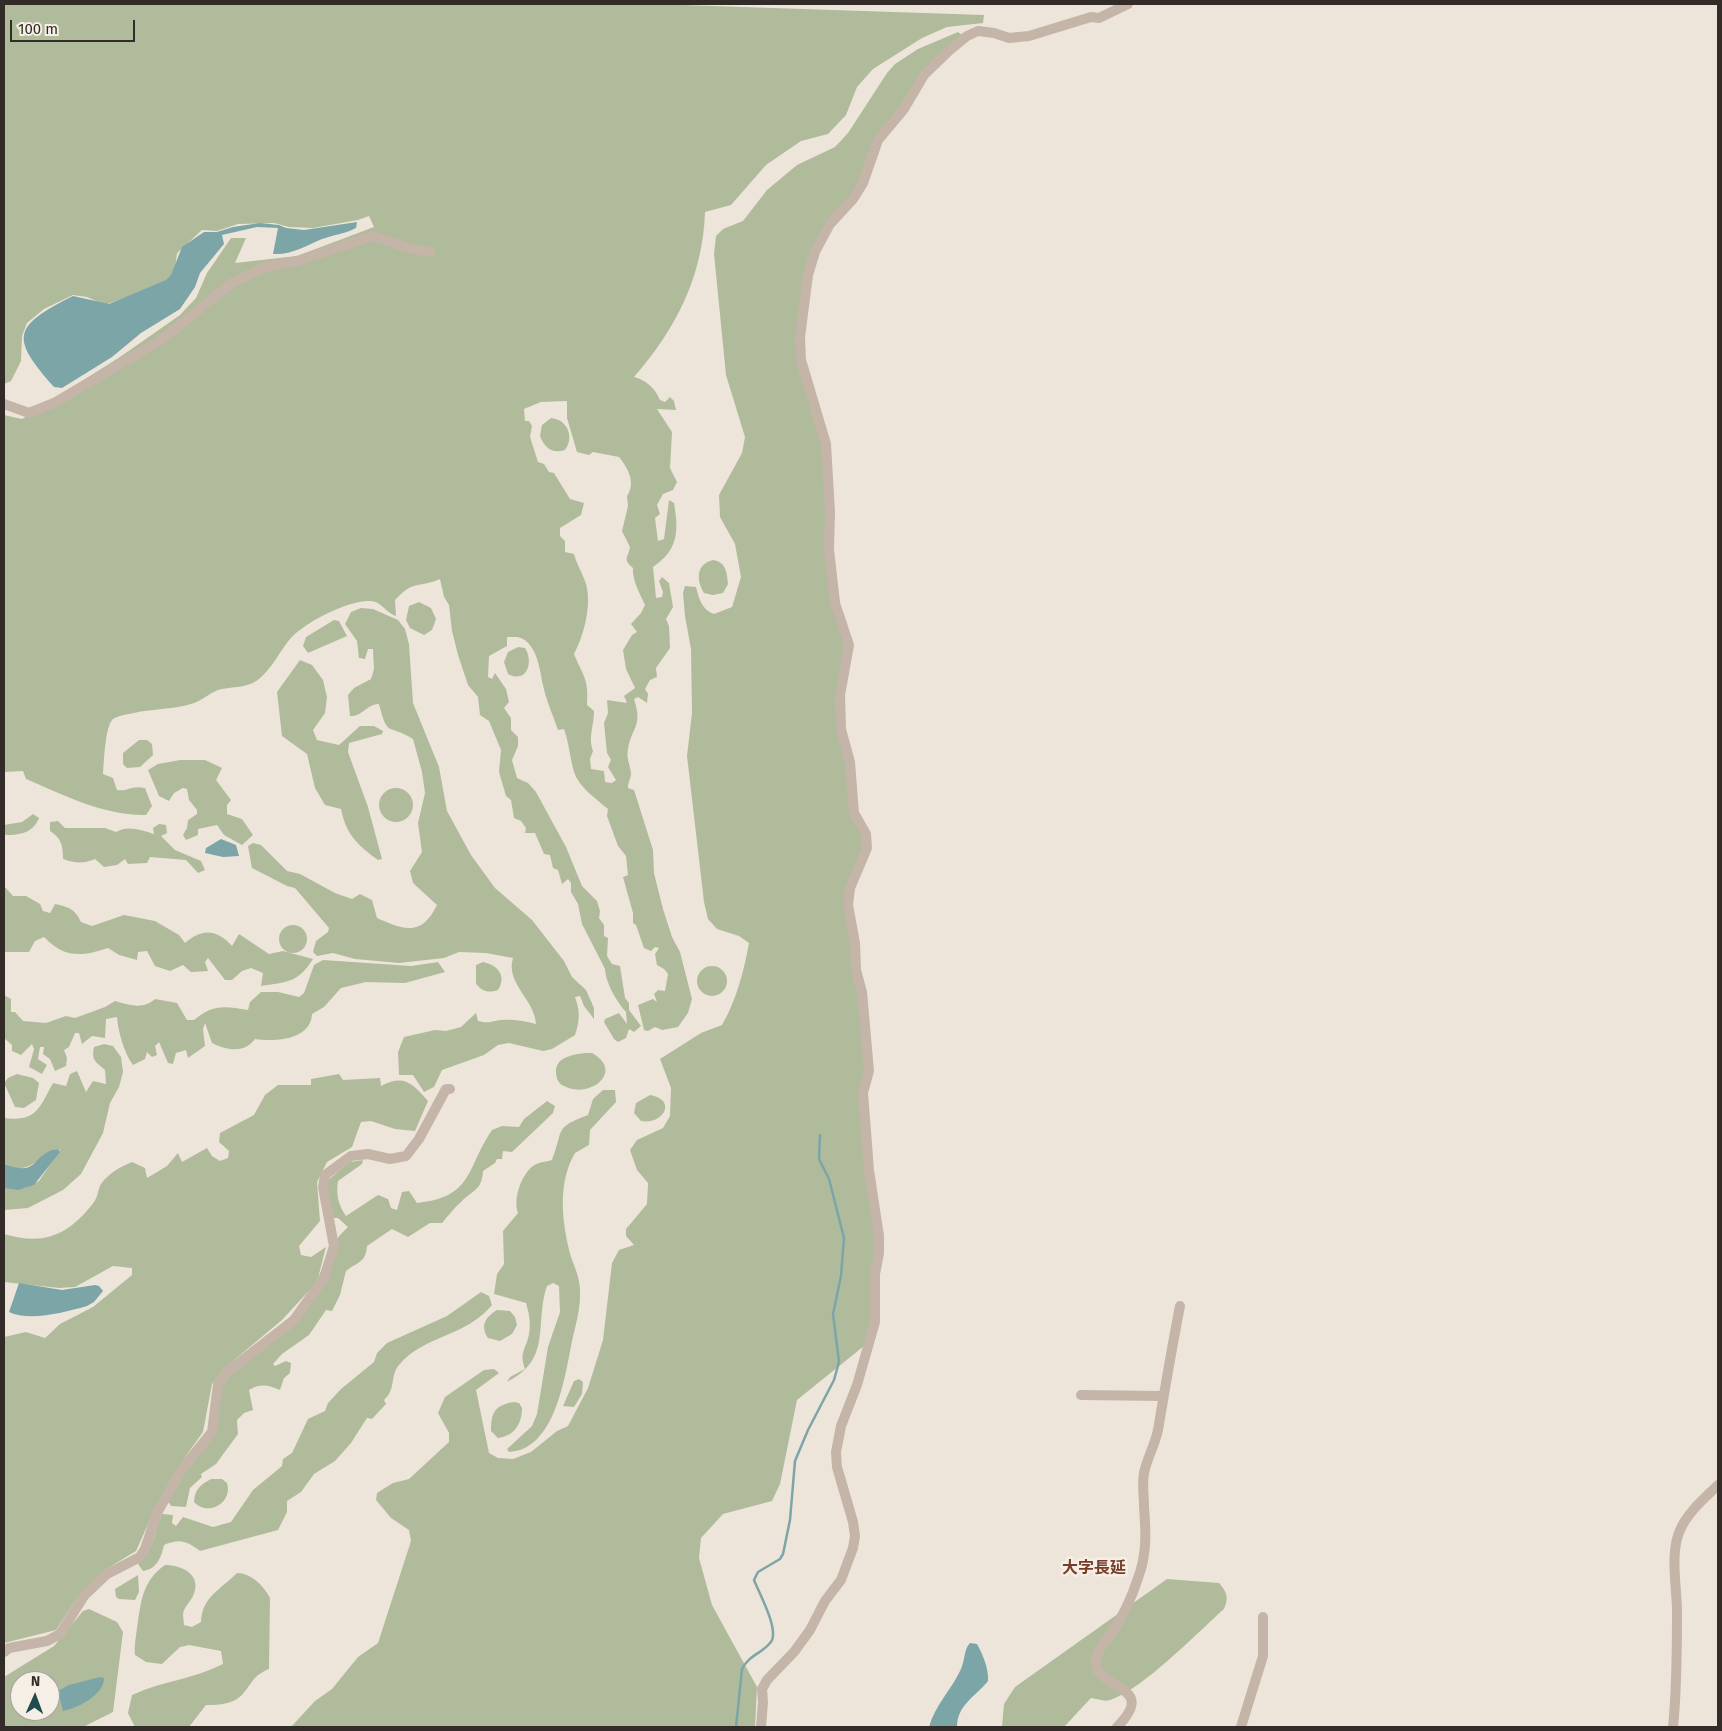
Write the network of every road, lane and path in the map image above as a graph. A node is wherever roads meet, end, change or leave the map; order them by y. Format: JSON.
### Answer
{"nodes":[{"id":1,"x":1128,"y":4,"type":"edge"},
{"id":2,"x":430,"y":252,"type":"dead end"},
{"id":3,"x":4,"y":404,"type":"edge"},
{"id":4,"x":450,"y":1089,"type":"dead end"},
{"id":5,"x":1180,"y":1306,"type":"dead end"},
{"id":6,"x":1081,"y":1395,"type":"dead end"},
{"id":7,"x":1162,"y":1396,"type":"junction"},
{"id":8,"x":1718,"y":1485,"type":"edge"},
{"id":9,"x":1263,"y":1617,"type":"dead end"},
{"id":10,"x":4,"y":1652,"type":"edge"},
{"id":11,"x":761,"y":1727,"type":"edge"},
{"id":12,"x":1117,"y":1727,"type":"edge"},
{"id":13,"x":1241,"y":1727,"type":"edge"},
{"id":14,"x":1673,"y":1727,"type":"edge"}],
"edges":[{"from":1,"to":11,"type":"street"},
{"from":2,"to":3,"type":"street"},
{"from":4,"to":10,"type":"street"},
{"from":5,"to":7,"type":"street"},
{"from":6,"to":7,"type":"street"},
{"from":7,"to":12,"type":"street"},
{"from":8,"to":14,"type":"street"},
{"from":9,"to":13,"type":"street"}]}
